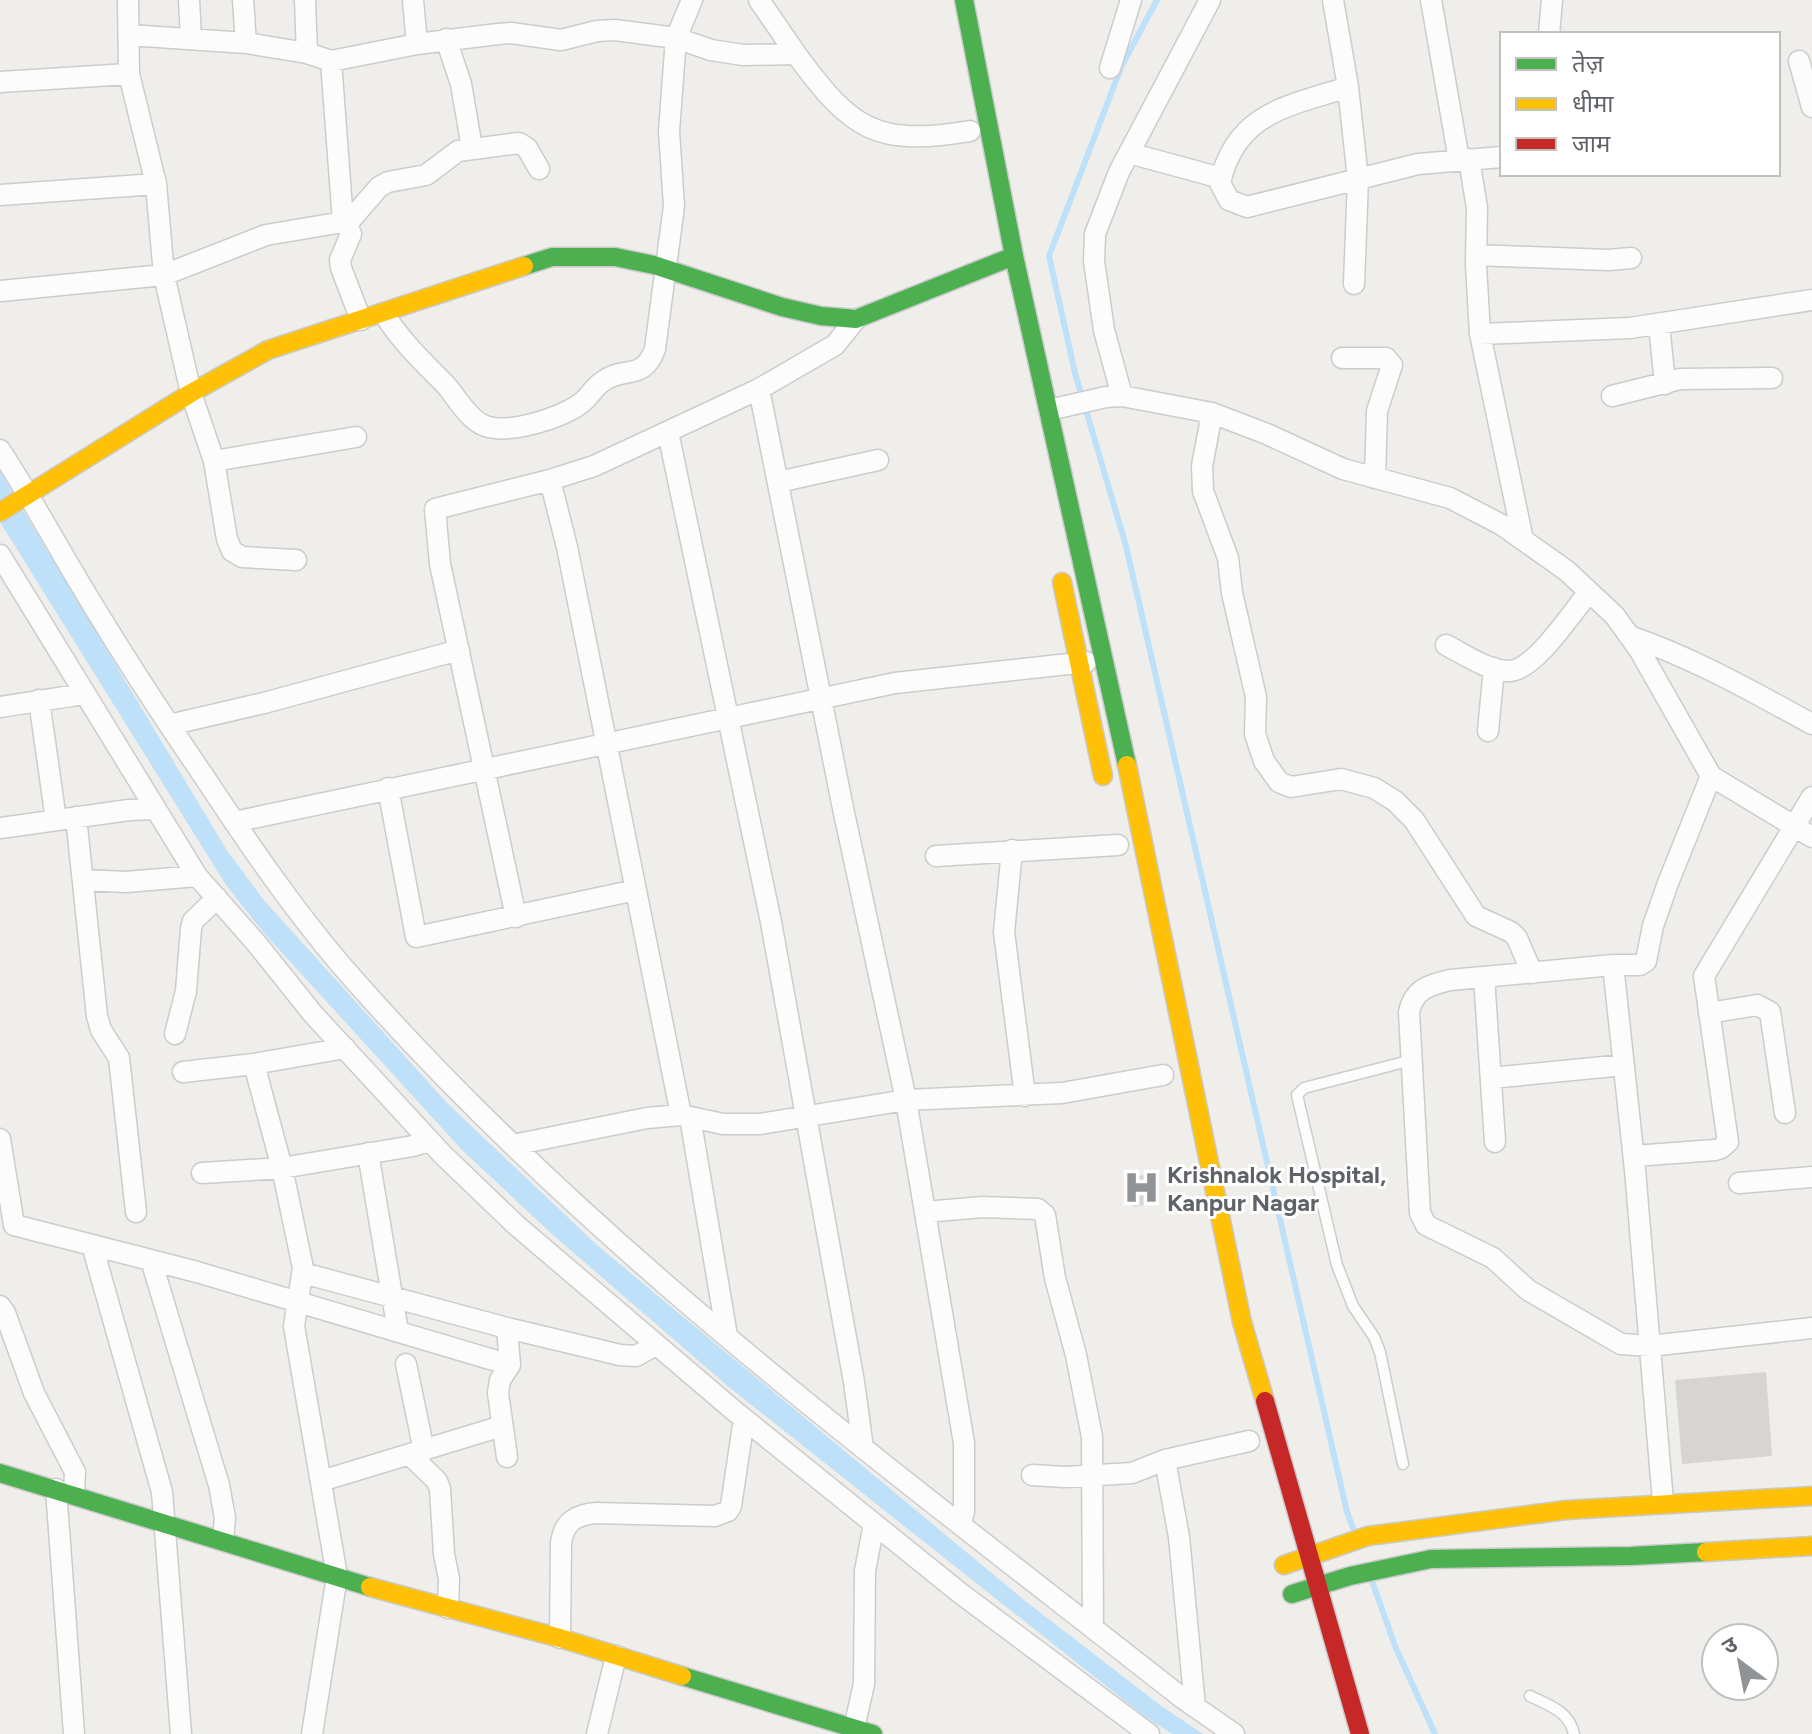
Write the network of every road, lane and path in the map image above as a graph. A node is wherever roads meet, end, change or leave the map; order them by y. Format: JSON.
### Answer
{"nodes":[{"id":1,"x":128,"y":0,"type":"edge"},
{"id":2,"x":189,"y":0,"type":"edge"},
{"id":3,"x":243,"y":0,"type":"edge"},
{"id":4,"x":305,"y":0,"type":"edge"},
{"id":5,"x":413,"y":0,"type":"edge"},
{"id":6,"x":692,"y":0,"type":"edge"},
{"id":7,"x":759,"y":0,"type":"edge"},
{"id":8,"x":964,"y":0,"type":"edge"},
{"id":9,"x":1131,"y":0,"type":"edge"},
{"id":10,"x":1210,"y":0,"type":"edge"},
{"id":11,"x":1333,"y":0,"type":"edge"},
{"id":12,"x":1431,"y":0,"type":"edge"},
{"id":13,"x":1552,"y":0,"type":"edge"},
{"id":14,"x":1549,"y":32,"type":"edge"},
{"id":15,"x":129,"y":35,"type":"junction"},
{"id":16,"x":191,"y":38,"type":"junction"},
{"id":17,"x":676,"y":38,"type":"junction"},
{"id":18,"x":446,"y":39,"type":"junction"},
{"id":19,"x":246,"y":43,"type":"junction"},
{"id":20,"x":417,"y":44,"type":"junction"},
{"id":21,"x":307,"y":53,"type":"junction"},
{"id":22,"x":796,"y":54,"type":"junction"},
{"id":23,"x":1806,"y":60,"type":"edge"},
{"id":24,"x":331,"y":61,"type":"junction"},
{"id":25,"x":1780,"y":63,"type":"edge"},
{"id":26,"x":1110,"y":68,"type":"dead end"},
{"id":27,"x":129,"y":74,"type":"junction"},
{"id":28,"x":0,"y":82,"type":"edge"},
{"id":29,"x":1348,"y":87,"type":"junction"},
{"id":30,"x":1812,"y":107,"type":"edge"},
{"id":31,"x":970,"y":131,"type":"dead end"},
{"id":32,"x":472,"y":148,"type":"junction"},
{"id":33,"x":1129,"y":153,"type":"junction"},
{"id":34,"x":1500,"y":157,"type":"edge"},
{"id":35,"x":1464,"y":159,"type":"junction"},
{"id":36,"x":539,"y":169,"type":"dead end"},
{"id":37,"x":1221,"y":178,"type":"junction"},
{"id":38,"x":1358,"y":179,"type":"junction"},
{"id":39,"x":156,"y":184,"type":"junction"},
{"id":40,"x":0,"y":195,"type":"edge"},
{"id":41,"x":345,"y":223,"type":"junction"},
{"id":42,"x":1476,"y":255,"type":"junction"},
{"id":43,"x":1014,"y":256,"type":"junction"},
{"id":44,"x":1631,"y":258,"type":"dead end"},
{"id":45,"x":665,"y":270,"type":"junction"},
{"id":46,"x":164,"y":275,"type":"junction"},
{"id":47,"x":1354,"y":284,"type":"dead end"},
{"id":48,"x":0,"y":291,"type":"edge"},
{"id":49,"x":1812,"y":300,"type":"edge"},
{"id":50,"x":384,"y":314,"type":"junction"},
{"id":51,"x":856,"y":319,"type":"junction"},
{"id":52,"x":361,"y":320,"type":"junction"},
{"id":53,"x":1659,"y":324,"type":"junction"},
{"id":54,"x":1480,"y":334,"type":"junction"},
{"id":55,"x":1342,"y":358,"type":"dead end"},
{"id":56,"x":1772,"y":378,"type":"dead end"},
{"id":57,"x":1665,"y":384,"type":"junction"},
{"id":58,"x":759,"y":389,"type":"junction"},
{"id":59,"x":191,"y":393,"type":"junction"},
{"id":60,"x":1612,"y":396,"type":"dead end"},
{"id":61,"x":1114,"y":397,"type":"junction"},
{"id":62,"x":1049,"y":410,"type":"junction"},
{"id":63,"x":1212,"y":413,"type":"junction"},
{"id":64,"x":668,"y":432,"type":"junction"},
{"id":65,"x":356,"y":437,"type":"dead end"},
{"id":66,"x":0,"y":450,"type":"edge"},
{"id":67,"x":878,"y":460,"type":"dead end"},
{"id":68,"x":214,"y":461,"type":"junction"},
{"id":69,"x":1375,"y":478,"type":"junction"},
{"id":70,"x":550,"y":480,"type":"junction"},
{"id":71,"x":778,"y":482,"type":"junction"},
{"id":72,"x":24,"y":496,"type":"junction"},
{"id":73,"x":0,"y":512,"type":"edge"},
{"id":74,"x":1523,"y":540,"type":"junction"},
{"id":75,"x":0,"y":555,"type":"edge"},
{"id":76,"x":296,"y":560,"type":"dead end"},
{"id":77,"x":1058,"y":565,"type":"dead end"},
{"id":78,"x":1589,"y":592,"type":"junction"},
{"id":79,"x":1629,"y":636,"type":"junction"},
{"id":80,"x":1446,"y":645,"type":"dead end"},
{"id":81,"x":459,"y":650,"type":"junction"},
{"id":82,"x":1105,"y":657,"type":"junction"},
{"id":83,"x":1078,"y":664,"type":"junction"},
{"id":84,"x":1494,"y":668,"type":"junction"},
{"id":85,"x":84,"y":694,"type":"junction"},
{"id":86,"x":823,"y":697,"type":"junction"},
{"id":87,"x":39,"y":700,"type":"junction"},
{"id":88,"x":0,"y":707,"type":"edge"},
{"id":89,"x":729,"y":717,"type":"junction"},
{"id":90,"x":1812,"y":724,"type":"edge"},
{"id":91,"x":169,"y":725,"type":"junction"},
{"id":92,"x":1488,"y":731,"type":"dead end"},
{"id":93,"x":605,"y":743,"type":"junction"},
{"id":94,"x":485,"y":768,"type":"junction"},
{"id":95,"x":1711,"y":776,"type":"junction"},
{"id":96,"x":388,"y":788,"type":"junction"},
{"id":97,"x":1812,"y":797,"type":"edge"},
{"id":98,"x":1108,"y":799,"type":"dead end"},
{"id":99,"x":155,"y":809,"type":"junction"},
{"id":100,"x":66,"y":819,"type":"junction"},
{"id":101,"x":234,"y":822,"type":"junction"},
{"id":102,"x":0,"y":828,"type":"edge"},
{"id":103,"x":1803,"y":832,"type":"edge"},
{"id":104,"x":1118,"y":845,"type":"dead end"},
{"id":105,"x":1012,"y":850,"type":"junction"},
{"id":106,"x":936,"y":856,"type":"dead end"},
{"id":107,"x":197,"y":876,"type":"junction"},
{"id":108,"x":83,"y":880,"type":"junction"},
{"id":109,"x":636,"y":890,"type":"junction"},
{"id":110,"x":217,"y":898,"type":"junction"},
{"id":111,"x":516,"y":917,"type":"junction"},
{"id":112,"x":1613,"y":965,"type":"junction"},
{"id":113,"x":1532,"y":973,"type":"junction"},
{"id":114,"x":1484,"y":977,"type":"junction"},
{"id":115,"x":1709,"y":1013,"type":"junction"},
{"id":116,"x":175,"y":1034,"type":"dead end"},
{"id":117,"x":345,"y":1048,"type":"junction"},
{"id":118,"x":1412,"y":1060,"type":"junction"},
{"id":119,"x":254,"y":1064,"type":"junction"},
{"id":120,"x":1624,"y":1065,"type":"junction"},
{"id":121,"x":183,"y":1072,"type":"dead end"},
{"id":122,"x":1163,"y":1075,"type":"dead end"},
{"id":123,"x":1491,"y":1078,"type":"junction"},
{"id":124,"x":1025,"y":1096,"type":"junction"},
{"id":125,"x":906,"y":1100,"type":"junction"},
{"id":126,"x":1785,"y":1113,"type":"dead end"},
{"id":127,"x":685,"y":1116,"type":"junction"},
{"id":128,"x":807,"y":1117,"type":"junction"},
{"id":129,"x":0,"y":1139,"type":"edge"},
{"id":130,"x":429,"y":1141,"type":"junction"},
{"id":131,"x":1495,"y":1142,"type":"dead end"},
{"id":132,"x":513,"y":1145,"type":"junction"},
{"id":133,"x":368,"y":1153,"type":"junction"},
{"id":134,"x":1634,"y":1156,"type":"junction"},
{"id":135,"x":282,"y":1168,"type":"junction"},
{"id":136,"x":202,"y":1173,"type":"dead end"},
{"id":137,"x":1812,"y":1177,"type":"edge"},
{"id":138,"x":1739,"y":1183,"type":"dead end"},
{"id":139,"x":136,"y":1212,"type":"dead end"},
{"id":140,"x":925,"y":1212,"type":"junction"},
{"id":141,"x":92,"y":1245,"type":"junction"},
{"id":142,"x":151,"y":1260,"type":"junction"},
{"id":143,"x":303,"y":1273,"type":"junction"},
{"id":144,"x":393,"y":1297,"type":"junction"},
{"id":145,"x":298,"y":1301,"type":"junction"},
{"id":146,"x":0,"y":1306,"type":"edge"},
{"id":147,"x":1812,"y":1328,"type":"edge"},
{"id":148,"x":398,"y":1331,"type":"junction"},
{"id":149,"x":508,"y":1331,"type":"junction"},
{"id":150,"x":727,"y":1336,"type":"junction"},
{"id":151,"x":656,"y":1345,"type":"junction"},
{"id":152,"x":1650,"y":1346,"type":"junction"},
{"id":153,"x":510,"y":1360,"type":"junction"},
{"id":154,"x":406,"y":1364,"type":"dead end"},
{"id":155,"x":744,"y":1419,"type":"junction"},
{"id":156,"x":502,"y":1426,"type":"junction"},
{"id":157,"x":1249,"y":1441,"type":"dead end"},
{"id":158,"x":863,"y":1448,"type":"junction"},
{"id":159,"x":417,"y":1453,"type":"junction"},
{"id":160,"x":507,"y":1457,"type":"dead end"},
{"id":161,"x":1165,"y":1460,"type":"junction"},
{"id":162,"x":1403,"y":1464,"type":"dead end"},
{"id":163,"x":0,"y":1473,"type":"edge"},
{"id":164,"x":1032,"y":1475,"type":"dead end"},
{"id":165,"x":1092,"y":1476,"type":"junction"},
{"id":166,"x":321,"y":1481,"type":"junction"},
{"id":167,"x":65,"y":1492,"type":"junction"},
{"id":168,"x":1812,"y":1496,"type":"edge"},
{"id":169,"x":1663,"y":1502,"type":"junction"},
{"id":170,"x":166,"y":1522,"type":"junction"},
{"id":171,"x":961,"y":1523,"type":"junction"},
{"id":172,"x":874,"y":1524,"type":"junction"},
{"id":173,"x":223,"y":1540,"type":"junction"},
{"id":174,"x":1812,"y":1546,"type":"edge"},
{"id":175,"x":1308,"y":1556,"type":"junction"},
{"id":176,"x":337,"y":1576,"type":"junction"},
{"id":177,"x":1317,"y":1587,"type":"junction"},
{"id":178,"x":448,"y":1608,"type":"junction"},
{"id":179,"x":1093,"y":1628,"type":"junction"},
{"id":180,"x":560,"y":1638,"type":"junction"},
{"id":181,"x":616,"y":1656,"type":"junction"},
{"id":182,"x":1530,"y":1696,"type":"dead end"},
{"id":183,"x":1195,"y":1707,"type":"junction"},
{"id":184,"x":804,"y":1724,"type":"edge"},
{"id":185,"x":864,"y":1731,"type":"edge"},
{"id":186,"x":74,"y":1734,"type":"edge"},
{"id":187,"x":181,"y":1734,"type":"edge"},
{"id":188,"x":312,"y":1734,"type":"edge"},
{"id":189,"x":597,"y":1734,"type":"edge"},
{"id":190,"x":1149,"y":1734,"type":"edge"},
{"id":191,"x":1234,"y":1734,"type":"edge"},
{"id":192,"x":1360,"y":1734,"type":"edge"},
{"id":193,"x":1574,"y":1734,"type":"edge"}],
"edges":[{"from":1,"to":15,"type":"street"},
{"from":2,"to":16,"type":"street"},
{"from":3,"to":19,"type":"street"},
{"from":4,"to":21,"type":"street"},
{"from":5,"to":20,"type":"street"},
{"from":6,"to":17,"type":"street"},
{"from":7,"to":22,"type":"street"},
{"from":8,"to":43,"type":"main road"},
{"from":9,"to":26,"type":"street"},
{"from":10,"to":33,"type":"street"},
{"from":11,"to":29,"type":"street"},
{"from":12,"to":35,"type":"street"},
{"from":13,"to":14,"type":"street"},
{"from":15,"to":16,"type":"street"},
{"from":15,"to":27,"type":"street"},
{"from":16,"to":19,"type":"street"},
{"from":17,"to":18,"type":"street"},
{"from":17,"to":22,"type":"street"},
{"from":17,"to":45,"type":"street"},
{"from":18,"to":20,"type":"street"},
{"from":18,"to":32,"type":"street"},
{"from":19,"to":21,"type":"street"},
{"from":20,"to":24,"type":"street"},
{"from":21,"to":24,"type":"street"},
{"from":22,"to":31,"type":"street"},
{"from":23,"to":25,"type":"street"},
{"from":23,"to":30,"type":"street"},
{"from":24,"to":41,"type":"street"},
{"from":27,"to":28,"type":"street"},
{"from":27,"to":39,"type":"street"},
{"from":29,"to":37,"type":"street"},
{"from":29,"to":38,"type":"street"},
{"from":32,"to":36,"type":"street"},
{"from":32,"to":41,"type":"street"},
{"from":33,"to":37,"type":"street"},
{"from":33,"to":61,"type":"street"},
{"from":34,"to":35,"type":"street"},
{"from":35,"to":38,"type":"street"},
{"from":35,"to":42,"type":"street"},
{"from":37,"to":38,"type":"street"},
{"from":38,"to":47,"type":"street"},
{"from":39,"to":40,"type":"street"},
{"from":39,"to":46,"type":"street"},
{"from":41,"to":46,"type":"street"},
{"from":41,"to":52,"type":"street"},
{"from":42,"to":44,"type":"street"},
{"from":42,"to":54,"type":"street"},
{"from":43,"to":51,"type":"main road"},
{"from":43,"to":62,"type":"main road"},
{"from":45,"to":50,"type":"main road"},
{"from":45,"to":50,"type":"street"},
{"from":45,"to":51,"type":"main road"},
{"from":46,"to":48,"type":"street"},
{"from":46,"to":59,"type":"street"},
{"from":49,"to":53,"type":"street"},
{"from":50,"to":52,"type":"main road"},
{"from":51,"to":58,"type":"street"},
{"from":52,"to":59,"type":"main road"},
{"from":53,"to":54,"type":"street"},
{"from":53,"to":57,"type":"street"},
{"from":54,"to":74,"type":"street"},
{"from":55,"to":69,"type":"street"},
{"from":56,"to":57,"type":"street"},
{"from":57,"to":60,"type":"street"},
{"from":58,"to":64,"type":"street"},
{"from":58,"to":71,"type":"street"},
{"from":59,"to":68,"type":"street"},
{"from":59,"to":72,"type":"main road"},
{"from":61,"to":62,"type":"street"},
{"from":61,"to":63,"type":"street"},
{"from":62,"to":82,"type":"main road"},
{"from":63,"to":69,"type":"street"},
{"from":63,"to":113,"type":"street"},
{"from":64,"to":70,"type":"street"},
{"from":64,"to":89,"type":"street"},
{"from":65,"to":68,"type":"street"},
{"from":66,"to":72,"type":"street"},
{"from":67,"to":71,"type":"street"},
{"from":68,"to":76,"type":"street"},
{"from":69,"to":74,"type":"street"},
{"from":70,"to":81,"type":"street"},
{"from":70,"to":93,"type":"street"},
{"from":71,"to":86,"type":"street"},
{"from":72,"to":73,"type":"main road"},
{"from":72,"to":91,"type":"street"},
{"from":74,"to":78,"type":"street"},
{"from":75,"to":85,"type":"street"},
{"from":77,"to":83,"type":"main road"},
{"from":78,"to":79,"type":"street"},
{"from":78,"to":84,"type":"street"},
{"from":79,"to":90,"type":"street"},
{"from":79,"to":95,"type":"street"},
{"from":80,"to":84,"type":"street"},
{"from":81,"to":91,"type":"street"},
{"from":81,"to":94,"type":"street"},
{"from":82,"to":83,"type":"street"},
{"from":82,"to":175,"type":"main road"},
{"from":83,"to":86,"type":"street"},
{"from":83,"to":98,"type":"main road"},
{"from":84,"to":92,"type":"street"},
{"from":85,"to":87,"type":"street"},
{"from":85,"to":99,"type":"street"},
{"from":86,"to":89,"type":"street"},
{"from":86,"to":125,"type":"street"},
{"from":87,"to":88,"type":"street"},
{"from":87,"to":100,"type":"street"},
{"from":89,"to":93,"type":"street"},
{"from":89,"to":128,"type":"street"},
{"from":91,"to":101,"type":"street"},
{"from":93,"to":94,"type":"street"},
{"from":93,"to":109,"type":"street"},
{"from":94,"to":96,"type":"street"},
{"from":94,"to":111,"type":"street"},
{"from":95,"to":103,"type":"street"},
{"from":95,"to":112,"type":"street"},
{"from":96,"to":101,"type":"street"},
{"from":96,"to":111,"type":"street"},
{"from":97,"to":103,"type":"street"},
{"from":99,"to":100,"type":"street"},
{"from":99,"to":107,"type":"street"},
{"from":100,"to":102,"type":"street"},
{"from":100,"to":108,"type":"street"},
{"from":101,"to":132,"type":"street"},
{"from":103,"to":115,"type":"street"},
{"from":104,"to":105,"type":"street"},
{"from":105,"to":106,"type":"street"},
{"from":105,"to":124,"type":"street"},
{"from":107,"to":108,"type":"street"},
{"from":107,"to":110,"type":"street"},
{"from":108,"to":139,"type":"street"},
{"from":109,"to":111,"type":"street"},
{"from":109,"to":127,"type":"street"},
{"from":110,"to":116,"type":"street"},
{"from":110,"to":117,"type":"street"},
{"from":112,"to":113,"type":"street"},
{"from":112,"to":120,"type":"street"},
{"from":113,"to":114,"type":"street"},
{"from":114,"to":118,"type":"street"},
{"from":114,"to":123,"type":"street"},
{"from":115,"to":126,"type":"street"},
{"from":115,"to":134,"type":"street"},
{"from":117,"to":119,"type":"street"},
{"from":117,"to":130,"type":"street"},
{"from":118,"to":152,"type":"street"},
{"from":118,"to":162,"type":"lane"},
{"from":119,"to":121,"type":"street"},
{"from":119,"to":135,"type":"street"},
{"from":120,"to":123,"type":"street"},
{"from":120,"to":134,"type":"street"},
{"from":122,"to":124,"type":"street"},
{"from":123,"to":131,"type":"street"},
{"from":124,"to":125,"type":"street"},
{"from":125,"to":128,"type":"street"},
{"from":125,"to":140,"type":"street"},
{"from":127,"to":128,"type":"street"},
{"from":127,"to":132,"type":"street"},
{"from":127,"to":150,"type":"street"},
{"from":128,"to":158,"type":"street"},
{"from":129,"to":141,"type":"street"},
{"from":130,"to":133,"type":"street"},
{"from":130,"to":151,"type":"street"},
{"from":132,"to":150,"type":"street"},
{"from":133,"to":135,"type":"street"},
{"from":133,"to":144,"type":"street"},
{"from":134,"to":152,"type":"street"},
{"from":135,"to":136,"type":"street"},
{"from":135,"to":143,"type":"street"},
{"from":137,"to":138,"type":"street"},
{"from":140,"to":165,"type":"street"},
{"from":140,"to":171,"type":"street"},
{"from":141,"to":142,"type":"street"},
{"from":141,"to":170,"type":"street"},
{"from":142,"to":145,"type":"street"},
{"from":142,"to":173,"type":"street"},
{"from":143,"to":144,"type":"street"},
{"from":143,"to":145,"type":"street"},
{"from":144,"to":148,"type":"street"},
{"from":144,"to":149,"type":"street"},
{"from":145,"to":148,"type":"street"},
{"from":145,"to":166,"type":"street"},
{"from":146,"to":167,"type":"street"},
{"from":147,"to":152,"type":"street"},
{"from":148,"to":153,"type":"street"},
{"from":149,"to":151,"type":"street"},
{"from":149,"to":153,"type":"street"},
{"from":150,"to":158,"type":"street"},
{"from":151,"to":155,"type":"street"},
{"from":152,"to":169,"type":"street"},
{"from":153,"to":156,"type":"street"},
{"from":154,"to":159,"type":"street"},
{"from":155,"to":172,"type":"street"},
{"from":155,"to":180,"type":"street"},
{"from":156,"to":159,"type":"street"},
{"from":156,"to":160,"type":"street"},
{"from":157,"to":161,"type":"street"},
{"from":158,"to":171,"type":"street"},
{"from":159,"to":166,"type":"street"},
{"from":159,"to":178,"type":"street"},
{"from":161,"to":165,"type":"street"},
{"from":161,"to":183,"type":"street"},
{"from":163,"to":167,"type":"main road"},
{"from":164,"to":165,"type":"street"},
{"from":165,"to":179,"type":"street"},
{"from":166,"to":176,"type":"street"},
{"from":167,"to":170,"type":"main road"},
{"from":167,"to":186,"type":"street"},
{"from":168,"to":169,"type":"main road"},
{"from":169,"to":175,"type":"main road"},
{"from":170,"to":173,"type":"main road"},
{"from":170,"to":187,"type":"street"},
{"from":171,"to":179,"type":"street"},
{"from":172,"to":185,"type":"street"},
{"from":172,"to":190,"type":"street"},
{"from":173,"to":176,"type":"main road"},
{"from":174,"to":177,"type":"main road"},
{"from":175,"to":177,"type":"main road"},
{"from":175,"to":177,"type":"main road"},
{"from":176,"to":178,"type":"main road"},
{"from":176,"to":188,"type":"street"},
{"from":177,"to":192,"type":"main road"},
{"from":178,"to":180,"type":"main road"},
{"from":179,"to":183,"type":"street"},
{"from":180,"to":181,"type":"main road"},
{"from":181,"to":184,"type":"main road"},
{"from":181,"to":189,"type":"street"},
{"from":182,"to":193,"type":"lane"},
{"from":183,"to":191,"type":"street"},
{"from":184,"to":185,"type":"main road"}]}
